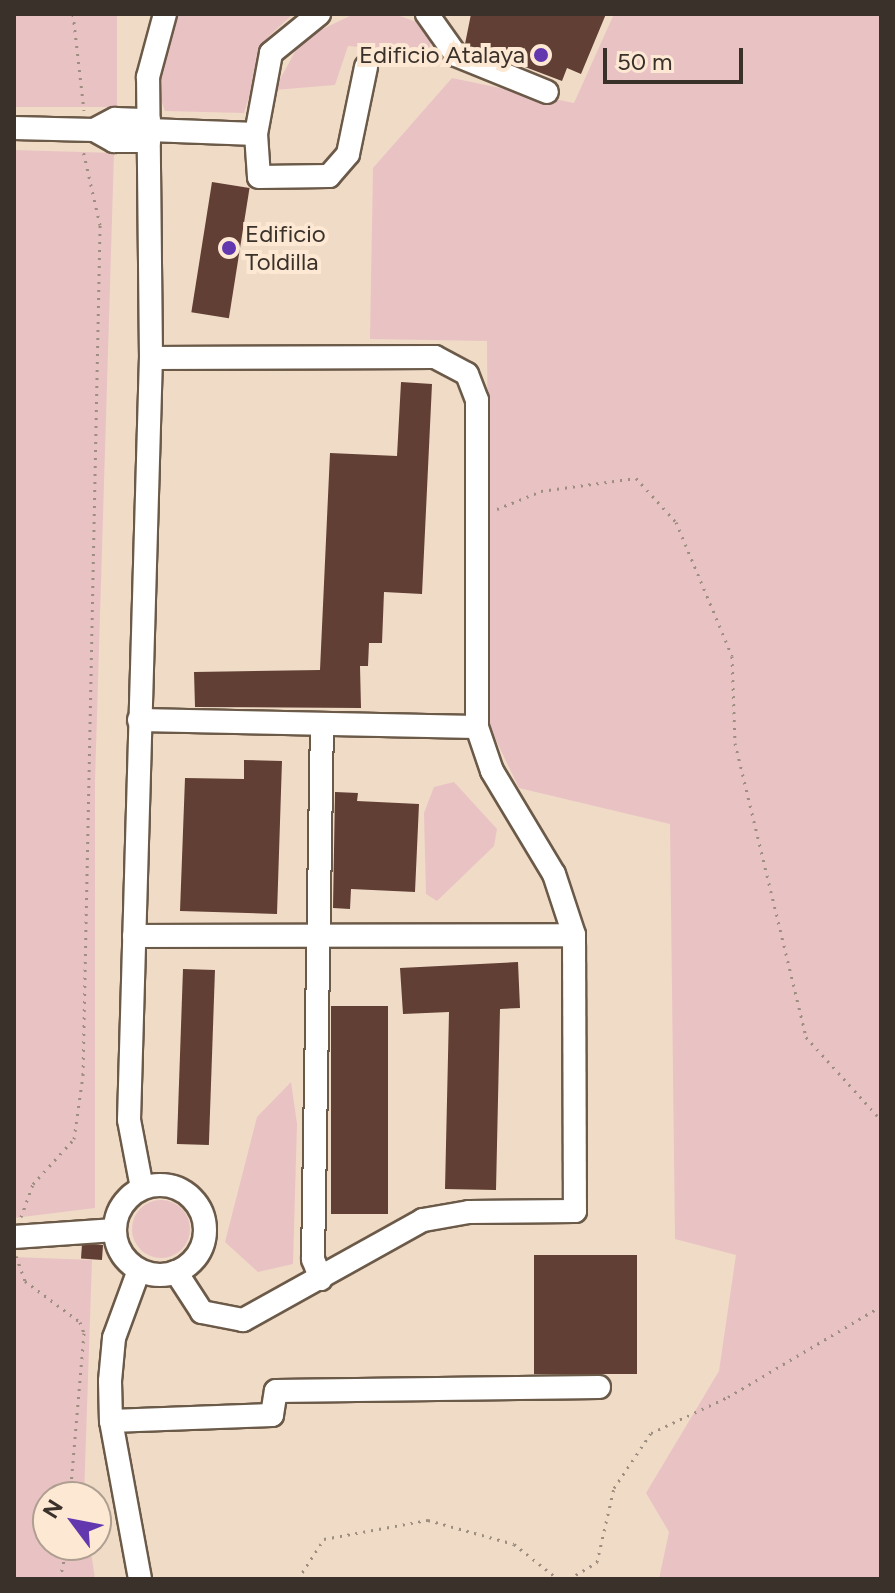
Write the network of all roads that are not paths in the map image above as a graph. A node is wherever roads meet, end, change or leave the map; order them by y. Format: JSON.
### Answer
{"nodes":[{"id":1,"x":165,"y":14,"type":"edge"},
{"id":2,"x":319,"y":14,"type":"edge"},
{"id":3,"x":413,"y":14,"type":"edge"},
{"id":4,"x":425,"y":14,"type":"edge"},
{"id":5,"x":366,"y":67,"type":"dead end"},
{"id":6,"x":547,"y":92,"type":"dead end"},
{"id":7,"x":14,"y":128,"type":"edge"},
{"id":8,"x":149,"y":130,"type":"junction"},
{"id":9,"x":256,"y":134,"type":"junction"},
{"id":10,"x":151,"y":358,"type":"junction"},
{"id":11,"x":139,"y":720,"type":"junction"},
{"id":12,"x":322,"y":724,"type":"junction"},
{"id":13,"x":477,"y":727,"type":"junction"},
{"id":14,"x":574,"y":935,"type":"junction"},
{"id":15,"x":134,"y":936,"type":"junction"},
{"id":16,"x":318,"y":937,"type":"junction"},
{"id":17,"x":142,"y":1188,"type":"junction"},
{"id":18,"x":111,"y":1235,"type":"junction"},
{"id":19,"x":17,"y":1237,"type":"edge"},
{"id":20,"x":139,"y":1270,"type":"junction"},
{"id":21,"x":176,"y":1272,"type":"junction"},
{"id":22,"x":321,"y":1279,"type":"junction"},
{"id":23,"x":599,"y":1387,"type":"dead end"},
{"id":24,"x":111,"y":1421,"type":"junction"},
{"id":25,"x":140,"y":1579,"type":"edge"}],
"edges":[{"from":1,"to":8,"type":"street"},
{"from":2,"to":9,"type":"street"},
{"from":3,"to":4,"type":"street"},
{"from":4,"to":6,"type":"street"},
{"from":5,"to":9,"type":"street"},
{"from":7,"to":8,"type":"street"},
{"from":8,"to":9,"type":"street"},
{"from":8,"to":10,"type":"street"},
{"from":10,"to":11,"type":"street"},
{"from":10,"to":13,"type":"street"},
{"from":11,"to":12,"type":"street"},
{"from":11,"to":15,"type":"street"},
{"from":12,"to":13,"type":"street"},
{"from":12,"to":16,"type":"street"},
{"from":13,"to":14,"type":"street"},
{"from":14,"to":16,"type":"street"},
{"from":14,"to":22,"type":"street"},
{"from":15,"to":16,"type":"street"},
{"from":15,"to":17,"type":"street"},
{"from":16,"to":22,"type":"street"},
{"from":17,"to":18,"type":"street"},
{"from":17,"to":21,"type":"street"},
{"from":18,"to":19,"type":"street"},
{"from":18,"to":20,"type":"street"},
{"from":20,"to":21,"type":"street"},
{"from":20,"to":24,"type":"street"},
{"from":21,"to":22,"type":"street"},
{"from":23,"to":24,"type":"street"},
{"from":24,"to":25,"type":"street"}]}
